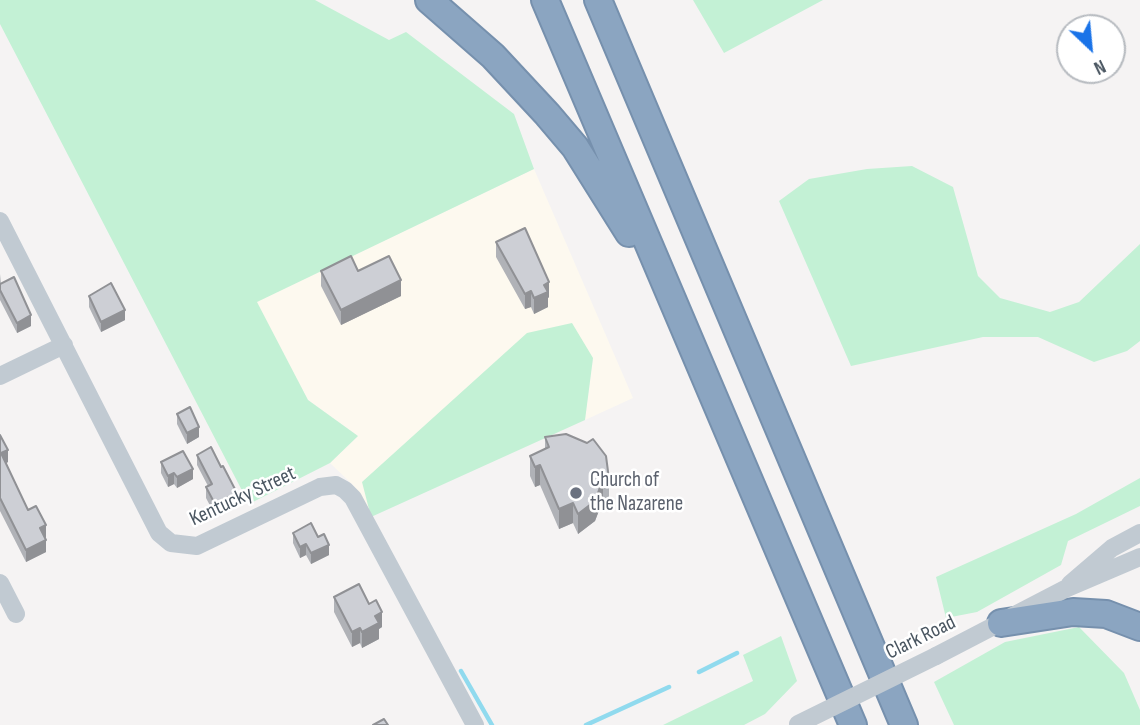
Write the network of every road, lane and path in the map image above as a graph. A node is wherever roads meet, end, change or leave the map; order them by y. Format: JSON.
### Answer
{"nodes":[{"id":1,"x":429,"y":0,"type":"edge"},
{"id":2,"x":545,"y":0,"type":"edge"},
{"id":3,"x":598,"y":0,"type":"edge"},
{"id":4,"x":608,"y":0,"type":"edge"},
{"id":5,"x":621,"y":52,"type":"junction"},
{"id":6,"x":0,"y":221,"type":"edge"},
{"id":7,"x":675,"y":307,"type":"junction"},
{"id":8,"x":64,"y":345,"type":"junction"},
{"id":9,"x":0,"y":376,"type":"edge"},
{"id":10,"x":1140,"y":533,"type":"edge"},
{"id":11,"x":1140,"y":557,"type":"edge"},
{"id":12,"x":0,"y":583,"type":"edge"},
{"id":13,"x":1065,"y":589,"type":"junction"},
{"id":14,"x":16,"y":614,"type":"dead end"},
{"id":15,"x":1002,"y":623,"type":"junction"},
{"id":16,"x":1140,"y":627,"type":"edge"},
{"id":17,"x":903,"y":720,"type":"edge"},
{"id":18,"x":797,"y":724,"type":"edge"},
{"id":19,"x":475,"y":725,"type":"edge"},
{"id":20,"x":853,"y":725,"type":"edge"}],
"edges":[{"from":1,"to":7,"type":"highway"},
{"from":2,"to":7,"type":"highway"},
{"from":3,"to":5,"type":"highway"},
{"from":4,"to":5,"type":"highway"},
{"from":5,"to":17,"type":"highway"},
{"from":6,"to":8,"type":"street","name":"Kentucky Street"},
{"from":7,"to":20,"type":"highway"},
{"from":8,"to":9,"type":"street"},
{"from":8,"to":19,"type":"street","name":"Kentucky Street"},
{"from":10,"to":13,"type":"street","name":"Clark Road"},
{"from":11,"to":13,"type":"street","name":"Clark Road"},
{"from":12,"to":14,"type":"street"},
{"from":13,"to":15,"type":"street","name":"Clark Road"},
{"from":15,"to":16,"type":"highway"},
{"from":15,"to":18,"type":"street","name":"Clark Road","bridge":true}]}
